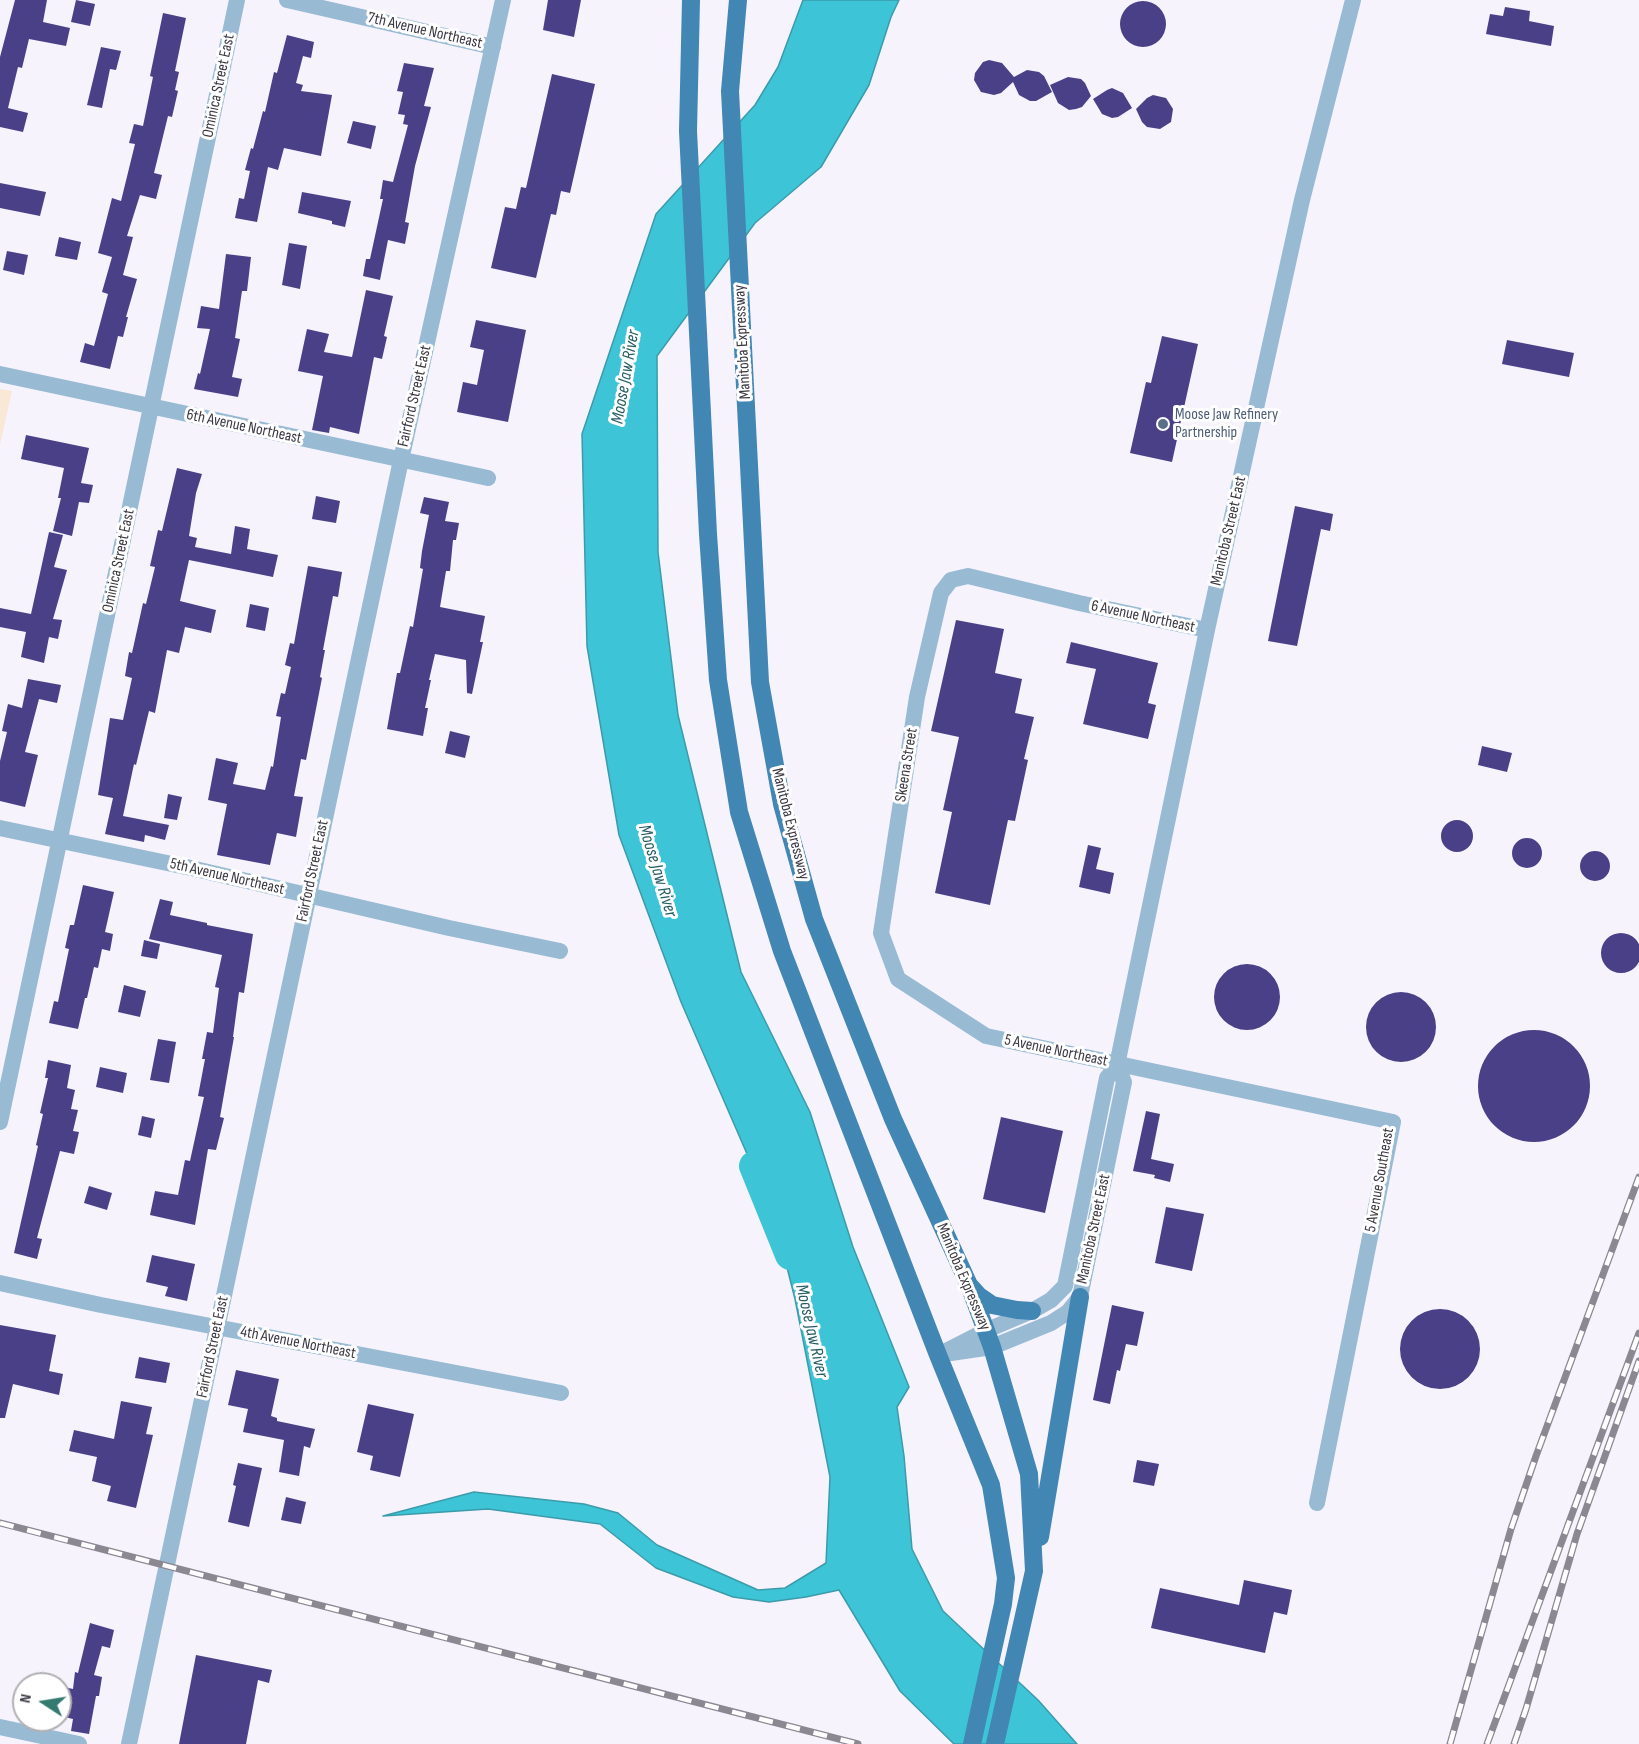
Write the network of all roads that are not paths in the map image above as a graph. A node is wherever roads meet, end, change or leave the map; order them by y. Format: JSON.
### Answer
{"nodes":[{"id":1,"x":237,"y":0,"type":"edge"},
{"id":2,"x":287,"y":0,"type":"edge"},
{"id":3,"x":503,"y":0,"type":"edge"},
{"id":4,"x":691,"y":0,"type":"edge"},
{"id":5,"x":738,"y":0,"type":"edge"},
{"id":6,"x":1353,"y":0,"type":"edge"},
{"id":7,"x":493,"y":47,"type":"junction"},
{"id":8,"x":0,"y":374,"type":"edge"},
{"id":9,"x":151,"y":407,"type":"junction"},
{"id":10,"x":401,"y":459,"type":"junction"},
{"id":11,"x":488,"y":478,"type":"dead end"},
{"id":12,"x":1079,"y":603,"type":"joint"},
{"id":13,"x":1207,"y":630,"type":"junction"},
{"id":14,"x":0,"y":828,"type":"edge"},
{"id":15,"x":60,"y":840,"type":"junction"},
{"id":16,"x":308,"y":896,"type":"junction"},
{"id":17,"x":560,"y":951,"type":"dead end"},
{"id":18,"x":986,"y":1036,"type":"joint"},
{"id":19,"x":1122,"y":1066,"type":"junction"},
{"id":20,"x":0,"y":1122,"type":"edge"},
{"id":21,"x":0,"y":1283,"type":"edge"},
{"id":22,"x":969,"y":1285,"type":"junction"},
{"id":23,"x":1080,"y":1297,"type":"junction"},
{"id":24,"x":1032,"y":1311,"type":"junction"},
{"id":25,"x":217,"y":1327,"type":"junction"},
{"id":26,"x":988,"y":1339,"type":"junction"},
{"id":27,"x":938,"y":1355,"type":"junction"},
{"id":28,"x":561,"y":1393,"type":"dead end"},
{"id":29,"x":1317,"y":1503,"type":"dead end"},
{"id":30,"x":1034,"y":1571,"type":"junction"},
{"id":31,"x":0,"y":1726,"type":"edge"},
{"id":32,"x":79,"y":1744,"type":"edge"},
{"id":33,"x":129,"y":1744,"type":"edge"},
{"id":34,"x":972,"y":1744,"type":"edge"},
{"id":35,"x":995,"y":1744,"type":"edge"}],
"edges":[{"from":1,"to":9,"type":"street","name":"Ominica Street East"},
{"from":2,"to":7,"type":"street","name":"7th Avenue Northeast"},
{"from":3,"to":7,"type":"street","name":"Fairford Street East"},
{"from":4,"to":27,"type":"main road"},
{"from":5,"to":22,"type":"main road","name":"Manitoba Expressway"},
{"from":6,"to":13,"type":"street","name":"Manitoba Street East"},
{"from":7,"to":10,"type":"street","name":"Fairford Street East"},
{"from":8,"to":9,"type":"street","name":"6th Avenue Northeast"},
{"from":9,"to":10,"type":"street","name":"6th Avenue Northeast"},
{"from":9,"to":15,"type":"street","name":"Ominica Street East"},
{"from":10,"to":11,"type":"street","name":"6th Avenue Northeast"},
{"from":10,"to":16,"type":"street","name":"Fairford Street East"},
{"from":12,"to":13,"type":"street","name":"6 Avenue Northeast"},
{"from":12,"to":18,"type":"street","name":"Skeena Street"},
{"from":13,"to":19,"type":"street","name":"Manitoba Street East"},
{"from":14,"to":15,"type":"street","name":"5th Avenue Northeast"},
{"from":15,"to":16,"type":"street","name":"5th Avenue Northeast"},
{"from":15,"to":20,"type":"street","name":"Ominica Street East"},
{"from":16,"to":17,"type":"street","name":"5th Avenue Northeast"},
{"from":16,"to":25,"type":"street","name":"Fairford Street East"},
{"from":18,"to":19,"type":"street","name":"5 Avenue Northeast"},
{"from":19,"to":23,"type":"street","name":"Manitoba Street East"},
{"from":19,"to":24,"type":"street","name":"Manitoba Street East"},
{"from":19,"to":29,"type":"street","name":"5 Avenue Southeast"},
{"from":21,"to":25,"type":"street","name":"4th Avenue Northeast"},
{"from":22,"to":24,"type":"main road"},
{"from":22,"to":26,"type":"main road","name":"Manitoba Expressway"},
{"from":23,"to":26,"type":"street","name":"Manitoba Street East"},
{"from":23,"to":30,"type":"main road"},
{"from":24,"to":26,"type":"street","name":"Manitoba Street East"},
{"from":25,"to":28,"type":"street","name":"4th Avenue Northeast"},
{"from":25,"to":33,"type":"street","name":"Fairford Street East"},
{"from":26,"to":27,"type":"street","name":"Manitoba Street East"},
{"from":26,"to":30,"type":"main road","name":"Manitoba Expressway"},
{"from":27,"to":34,"type":"main road"},
{"from":30,"to":35,"type":"main road","name":"Manitoba Expressway"},
{"from":31,"to":32,"type":"street"}]}
